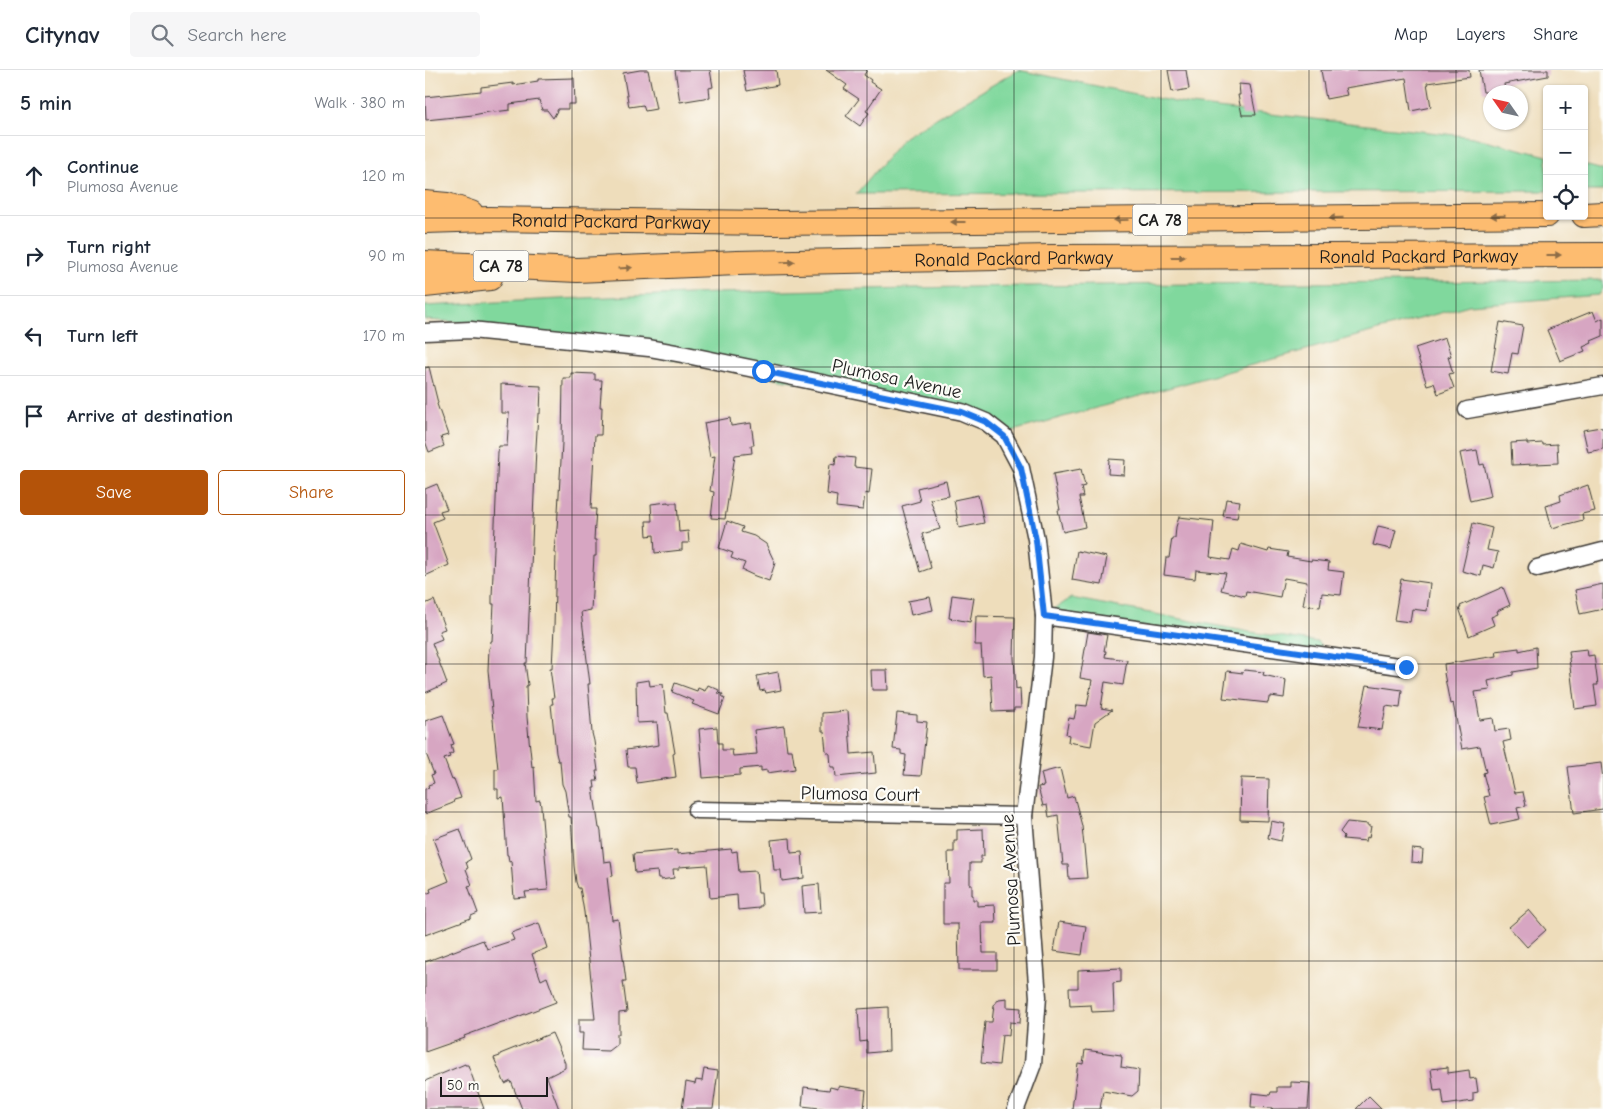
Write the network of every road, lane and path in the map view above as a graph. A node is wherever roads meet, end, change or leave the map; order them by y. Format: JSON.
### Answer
{"nodes":[{"id":1,"x":425,"y":203,"type":"edge"},
{"id":2,"x":1603,"y":214,"type":"edge"},
{"id":3,"x":1543,"y":215,"type":"edge"},
{"id":4,"x":1588,"y":215,"type":"edge"},
{"id":5,"x":489,"y":219,"type":"junction"},
{"id":6,"x":425,"y":221,"type":"edge"},
{"id":7,"x":1603,"y":254,"type":"edge"},
{"id":8,"x":425,"y":263,"type":"edge"},
{"id":9,"x":577,"y":270,"type":"junction"},
{"id":10,"x":425,"y":285,"type":"edge"},
{"id":11,"x":425,"y":332,"type":"edge"},
{"id":12,"x":1603,"y":386,"type":"edge"},
{"id":13,"x":1467,"y":410,"type":"dead end"},
{"id":14,"x":1603,"y":551,"type":"edge"},
{"id":15,"x":1537,"y":568,"type":"dead end"},
{"id":16,"x":1044,"y":616,"type":"junction"},
{"id":17,"x":1406,"y":667,"type":"dead end"},
{"id":18,"x":696,"y":810,"type":"dead end"},
{"id":19,"x":1024,"y":816,"type":"junction"},
{"id":20,"x":1016,"y":1109,"type":"edge"}],
"edges":[{"from":1,"to":5,"type":"highway"},
{"from":2,"to":4,"type":"highway"},
{"from":3,"to":5,"type":"highway","name":"Ronald Packard Parkway","number":"CA 78","one_way":true},
{"from":5,"to":6,"type":"highway","name":"Ronald Packard Parkway","number":"CA 78"},
{"from":9,"to":7,"type":"highway","name":"Ronald Packard Parkway","number":"CA 78","one_way":true},
{"from":8,"to":9,"type":"highway","name":"Ronald Packard Parkway","number":"CA 78"},
{"from":9,"to":10,"type":"highway"},
{"from":11,"to":16,"type":"street","name":"Plumosa Avenue"},
{"from":12,"to":13,"type":"street"},
{"from":14,"to":15,"type":"street"},
{"from":16,"to":17,"type":"street"},
{"from":16,"to":19,"type":"street","name":"Plumosa Avenue"},
{"from":18,"to":19,"type":"street","name":"Plumosa Court"},
{"from":19,"to":20,"type":"street","name":"Plumosa Avenue"}]}
